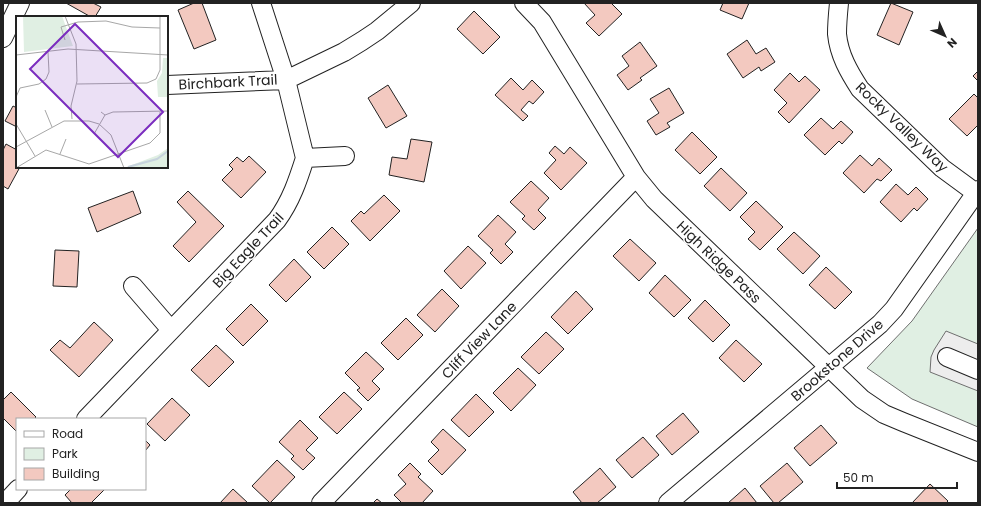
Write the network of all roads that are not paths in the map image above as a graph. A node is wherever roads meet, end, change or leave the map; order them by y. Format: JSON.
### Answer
{"nodes":[{"id":1,"x":20,"y":3,"type":"edge"},
{"id":2,"x":261,"y":3,"type":"edge"},
{"id":3,"x":411,"y":3,"type":"edge"},
{"id":4,"x":524,"y":3,"type":"edge"},
{"id":5,"x":839,"y":3,"type":"edge"},
{"id":6,"x":8,"y":30,"type":"edge"},
{"id":7,"x":286,"y":80,"type":"junction"},
{"id":8,"x":168,"y":85,"type":"edge"},
{"id":9,"x":345,"y":156,"type":"dead end"},
{"id":10,"x":306,"y":158,"type":"junction"},
{"id":11,"x":636,"y":177,"type":"junction"},
{"id":12,"x":977,"y":192,"type":"edge"},
{"id":13,"x":133,"y":286,"type":"dead end"},
{"id":14,"x":171,"y":330,"type":"junction"},
{"id":15,"x":947,"y":357,"type":"dead end"},
{"id":16,"x":829,"y":368,"type":"junction"},
{"id":17,"x":978,"y":370,"type":"edge"},
{"id":18,"x":87,"y":418,"type":"edge"},
{"id":19,"x":978,"y":452,"type":"edge"},
{"id":20,"x":321,"y":503,"type":"edge"},
{"id":21,"x":668,"y":503,"type":"edge"}],
"edges":[{"from":1,"to":6,"type":"street"},
{"from":2,"to":7,"type":"street"},
{"from":3,"to":7,"type":"street","name":"Birchbark Trail"},
{"from":4,"to":11,"type":"street","name":"High Ridge Pass"},
{"from":5,"to":12,"type":"street","name":"Rocky Valley Way"},
{"from":7,"to":8,"type":"street","name":"Birchbark Trail"},
{"from":7,"to":10,"type":"street"},
{"from":9,"to":10,"type":"street"},
{"from":10,"to":14,"type":"street","name":"Big Eagle Trail"},
{"from":11,"to":16,"type":"street","name":"High Ridge Pass"},
{"from":11,"to":20,"type":"street","name":"Cliff View Lane"},
{"from":12,"to":16,"type":"street","name":"Brookstone Drive"},
{"from":13,"to":14,"type":"street"},
{"from":14,"to":18,"type":"street","name":"Big Eagle Trail"},
{"from":15,"to":17,"type":"street"},
{"from":16,"to":19,"type":"street","name":"High Ridge Pass"},
{"from":16,"to":21,"type":"street","name":"Brookstone Drive"}]}
